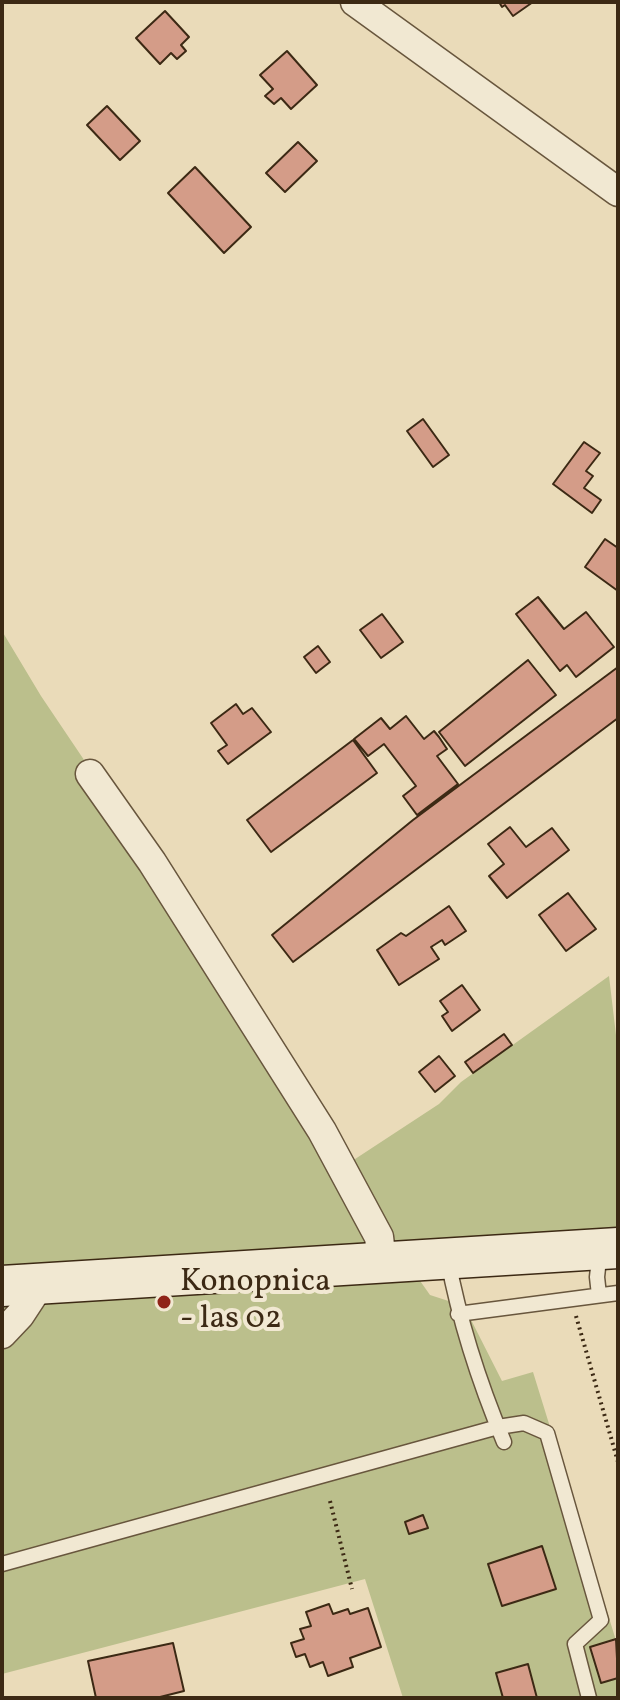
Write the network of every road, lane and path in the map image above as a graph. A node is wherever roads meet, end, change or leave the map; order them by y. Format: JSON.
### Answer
{"nodes":[{"id":1,"x":355,"y":2,"type":"edge"},
{"id":2,"x":618,"y":192,"type":"edge"},
{"id":3,"x":90,"y":774,"type":"dead end"},
{"id":4,"x":609,"y":1249,"type":"edge"},
{"id":5,"x":448,"y":1259,"type":"junction"},
{"id":6,"x":382,"y":1262,"type":"junction"},
{"id":7,"x":41,"y":1283,"type":"junction"},
{"id":8,"x":2,"y":1286,"type":"edge"},
{"id":9,"x":618,"y":1293,"type":"edge"},
{"id":10,"x":599,"y":1295,"type":"junction"},
{"id":11,"x":571,"y":1298,"type":"junction"},
{"id":12,"x":458,"y":1314,"type":"junction"},
{"id":13,"x":2,"y":1334,"type":"edge"},
{"id":14,"x":498,"y":1427,"type":"junction"},
{"id":15,"x":504,"y":1442,"type":"dead end"},
{"id":16,"x":618,"y":1462,"type":"edge"},
{"id":17,"x":330,"y":1501,"type":"dead end"},
{"id":18,"x":2,"y":1564,"type":"edge"},
{"id":19,"x":352,"y":1589,"type":"dead end"},
{"id":20,"x":589,"y":1698,"type":"edge"}],
"edges":[{"from":1,"to":2,"type":"street"},
{"from":3,"to":6,"type":"street"},
{"from":4,"to":5,"type":"street"},
{"from":4,"to":10,"type":"lane"},
{"from":5,"to":6,"type":"street"},
{"from":5,"to":12,"type":"lane"},
{"from":6,"to":7,"type":"street"},
{"from":7,"to":8,"type":"street"},
{"from":7,"to":13,"type":"street"},
{"from":9,"to":10,"type":"lane"},
{"from":10,"to":11,"type":"lane"},
{"from":11,"to":12,"type":"lane"},
{"from":11,"to":16,"type":"path"},
{"from":12,"to":14,"type":"lane"},
{"from":14,"to":15,"type":"lane"},
{"from":14,"to":18,"type":"lane"},
{"from":14,"to":20,"type":"lane"},
{"from":17,"to":19,"type":"path"}]}
